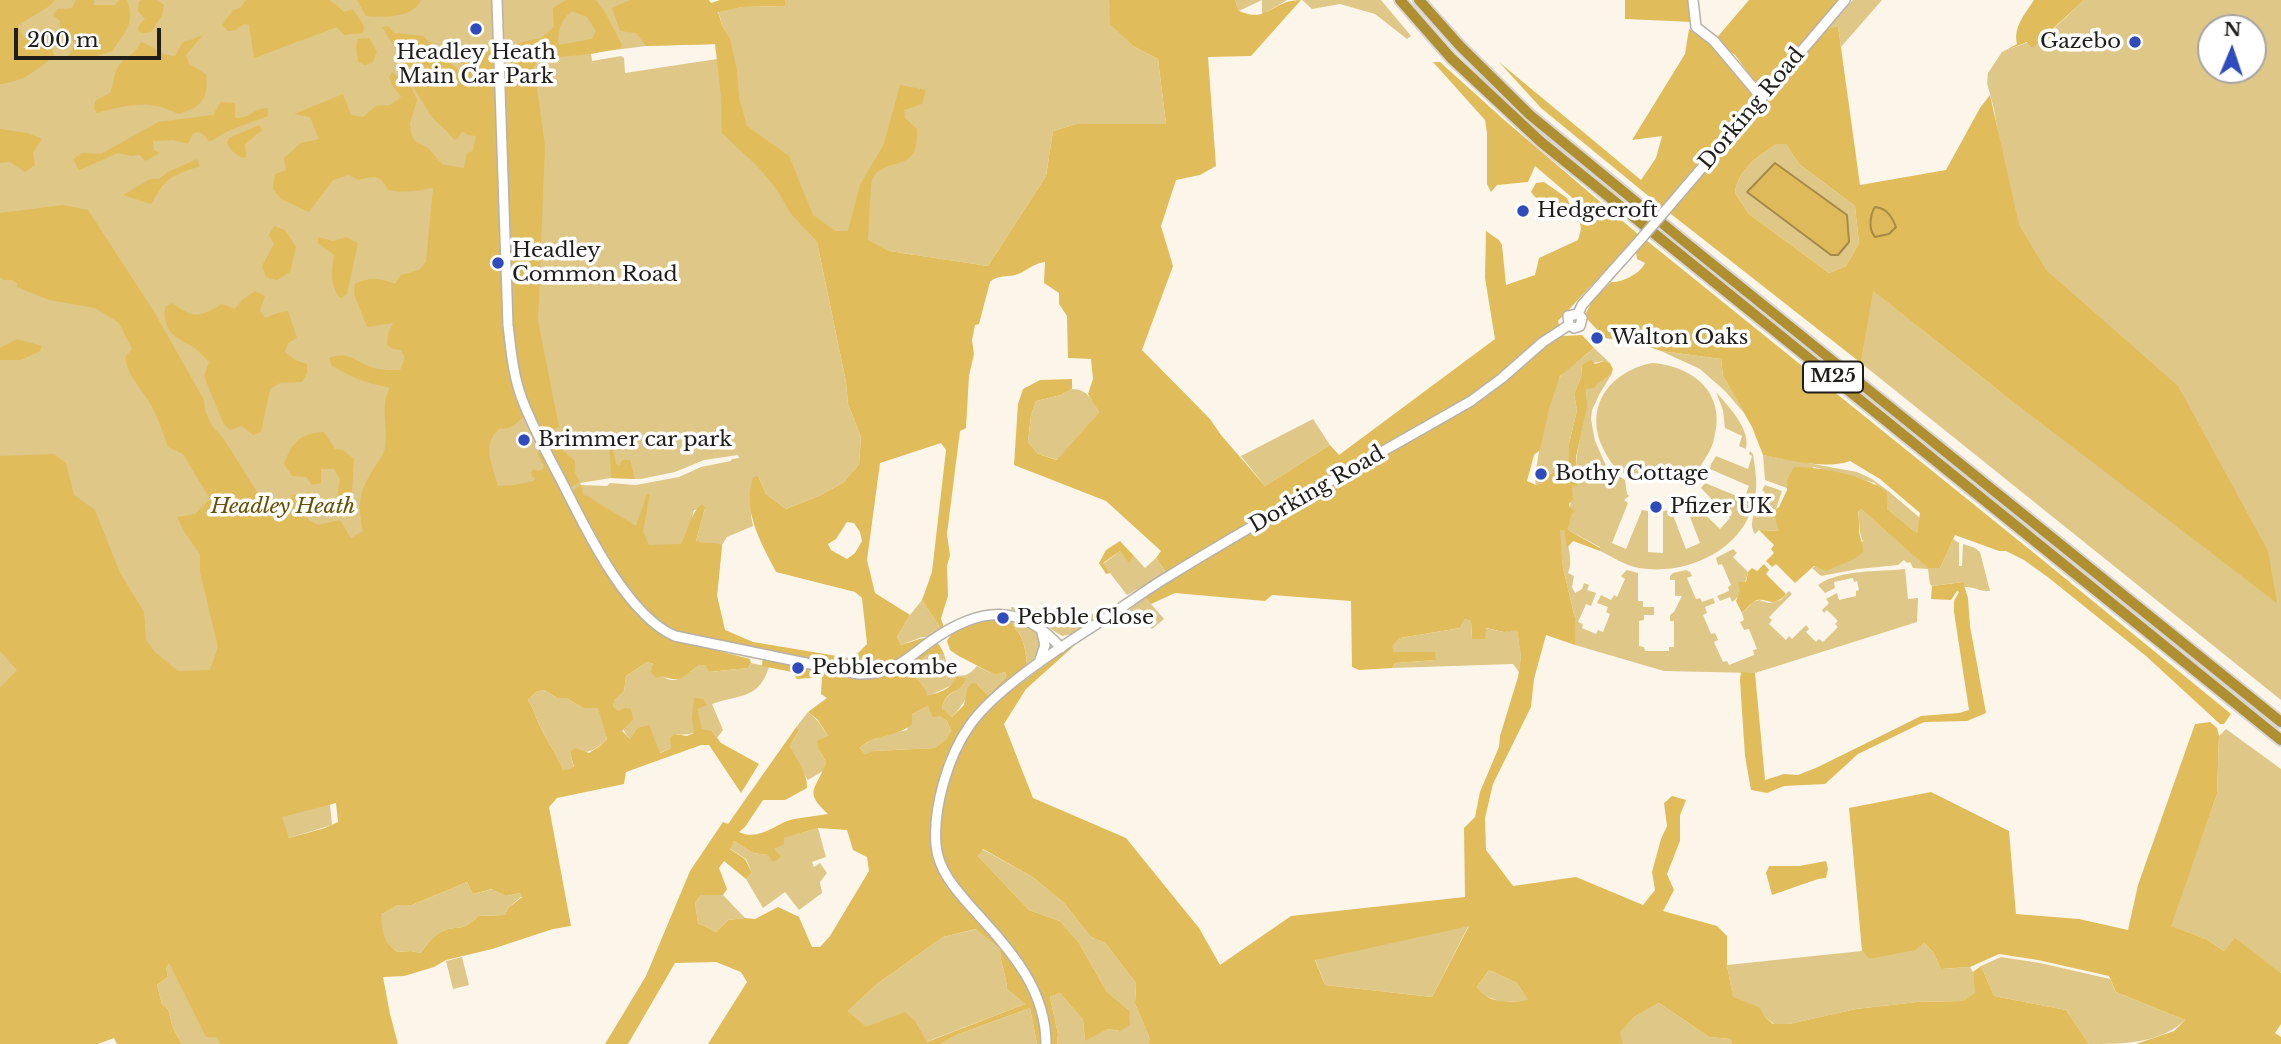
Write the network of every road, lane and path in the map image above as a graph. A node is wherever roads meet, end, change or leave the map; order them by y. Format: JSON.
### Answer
{"nodes":[{"id":1,"x":497,"y":0,"type":"edge"},
{"id":2,"x":1400,"y":0,"type":"edge"},
{"id":3,"x":1419,"y":0,"type":"edge"},
{"id":4,"x":1693,"y":0,"type":"edge"},
{"id":5,"x":1845,"y":0,"type":"edge"},
{"id":6,"x":1762,"y":98,"type":"junction"},
{"id":7,"x":1041,"y":627,"type":"junction"},
{"id":8,"x":1061,"y":648,"type":"junction"},
{"id":9,"x":1038,"y":664,"type":"junction"},
{"id":10,"x":2281,"y":722,"type":"edge"},
{"id":11,"x":2281,"y":740,"type":"edge"},
{"id":12,"x":1046,"y":1044,"type":"edge"}],
"edges":[{"from":1,"to":7,"type":"main road"},
{"from":2,"to":11,"type":"highway","number":"M25"},
{"from":3,"to":10,"type":"highway","number":"M25"},
{"from":4,"to":6,"type":"main road"},
{"from":5,"to":6,"type":"main road","name":"Dorking Road"},
{"from":6,"to":8,"type":"main road","name":"Dorking Road","bridge":true},
{"from":7,"to":8,"type":"main road"},
{"from":7,"to":9,"type":"main road"},
{"from":8,"to":9,"type":"main road","name":"Dorking Road"},
{"from":9,"to":12,"type":"main road","name":"Dorking Road"}]}
